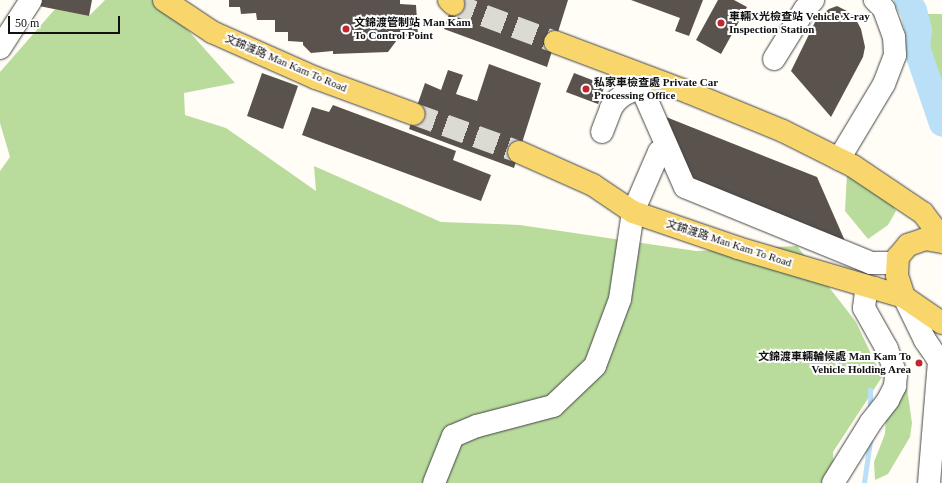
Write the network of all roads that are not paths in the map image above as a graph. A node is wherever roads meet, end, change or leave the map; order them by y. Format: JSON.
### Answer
{"nodes":[{"id":1,"x":31,"y":0,"type":"edge"},
{"id":2,"x":164,"y":0,"type":"edge"},
{"id":3,"x":813,"y":0,"type":"edge"},
{"id":4,"x":875,"y":0,"type":"edge"},
{"id":5,"x":555,"y":42,"type":"tunnel mouth"},
{"id":6,"x":0,"y":48,"type":"edge"},
{"id":7,"x":774,"y":59,"type":"dead end"},
{"id":8,"x":648,"y":83,"type":"junction"},
{"id":9,"x":414,"y":114,"type":"tunnel mouth"},
{"id":10,"x":602,"y":132,"type":"dead end"},
{"id":11,"x":668,"y":149,"type":"junction"},
{"id":12,"x":519,"y":152,"type":"tunnel mouth"},
{"id":13,"x":839,"y":159,"type":"junction"},
{"id":14,"x":633,"y":212,"type":"junction"},
{"id":15,"x":923,"y":213,"type":"junction"},
{"id":16,"x":942,"y":227,"type":"edge"},
{"id":17,"x":942,"y":238,"type":"edge"},
{"id":18,"x":942,"y":242,"type":"edge"},
{"id":19,"x":897,"y":263,"type":"junction"},
{"id":20,"x":874,"y":288,"type":"junction"},
{"id":21,"x":904,"y":297,"type":"junction"},
{"id":22,"x":942,"y":323,"type":"edge"},
{"id":23,"x":940,"y":363,"type":"edge"},
{"id":24,"x":434,"y":483,"type":"edge"},
{"id":25,"x":833,"y":483,"type":"edge"},
{"id":26,"x":929,"y":483,"type":"edge"}],
"edges":[{"from":1,"to":6,"type":"street"},
{"from":2,"to":9,"type":"main road","name":"文錦渡路 Man Kam To Road"},
{"from":3,"to":7,"type":"street"},
{"from":4,"to":13,"type":"street"},
{"from":5,"to":8,"type":"main road"},
{"from":8,"to":10,"type":"street"},
{"from":8,"to":11,"type":"street"},
{"from":8,"to":13,"type":"main road"},
{"from":11,"to":14,"type":"street"},
{"from":11,"to":19,"type":"street"},
{"from":12,"to":14,"type":"main road","name":"文錦渡路 Man Kam To Road"},
{"from":13,"to":15,"type":"main road"},
{"from":14,"to":20,"type":"main road","name":"文錦渡路 Man Kam To Road"},
{"from":14,"to":24,"type":"street"},
{"from":15,"to":16,"type":"street"},
{"from":15,"to":17,"type":"main road"},
{"from":18,"to":19,"type":"main road"},
{"from":19,"to":21,"type":"main road"},
{"from":20,"to":21,"type":"main road","name":"文錦渡路 Man Kam To Road"},
{"from":20,"to":25,"type":"street"},
{"from":21,"to":22,"type":"main road","name":"文錦渡路 Man Kam To Road"},
{"from":21,"to":23,"type":"street"},
{"from":23,"to":26,"type":"street"}]}
